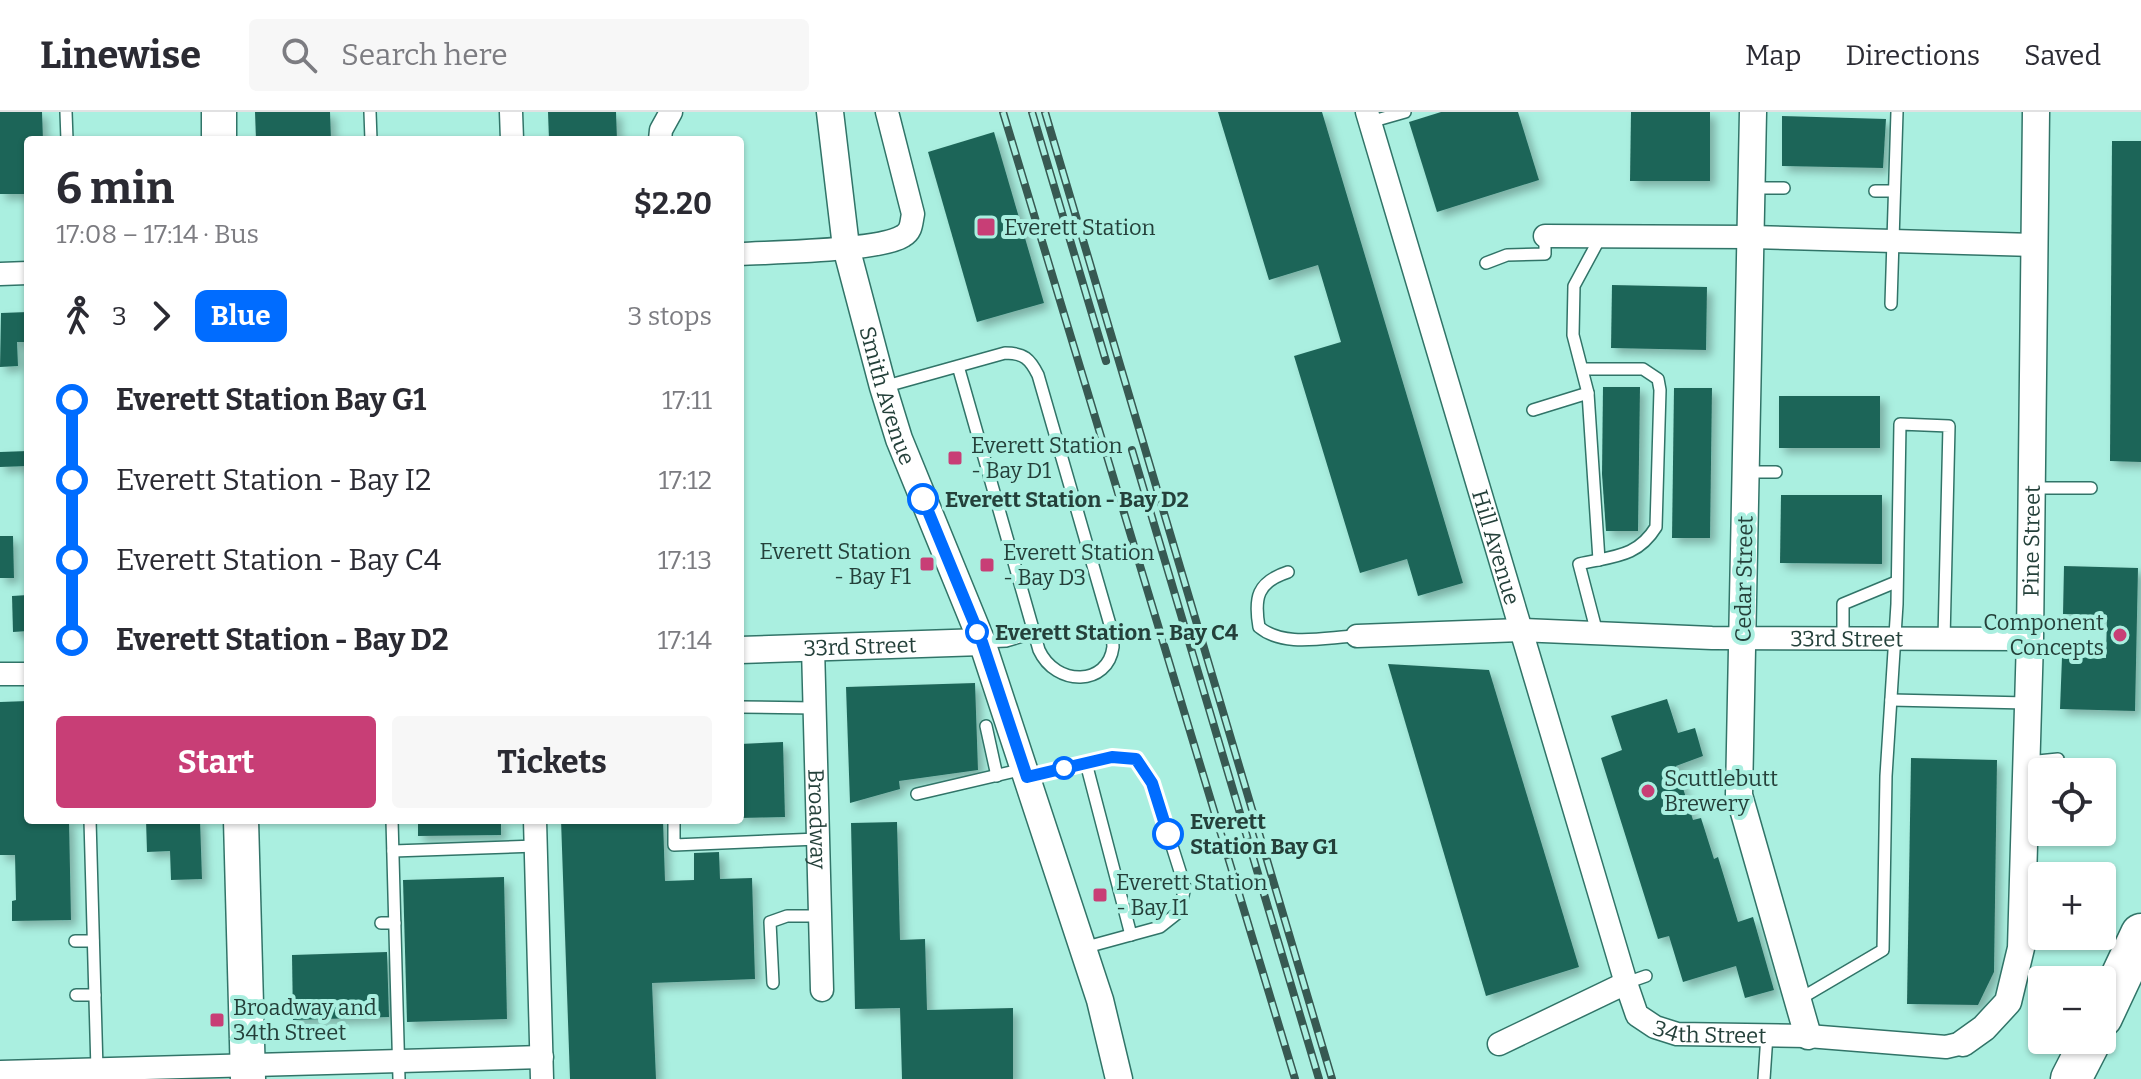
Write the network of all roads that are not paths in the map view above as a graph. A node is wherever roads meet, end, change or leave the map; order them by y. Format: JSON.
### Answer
{"nodes":[{"id":1,"x":66,"y":112,"type":"edge"},
{"id":2,"x":219,"y":112,"type":"edge"},
{"id":3,"x":370,"y":112,"type":"edge"},
{"id":4,"x":511,"y":112,"type":"edge"},
{"id":5,"x":830,"y":112,"type":"edge"},
{"id":6,"x":887,"y":112,"type":"edge"},
{"id":7,"x":1405,"y":112,"type":"edge"},
{"id":8,"x":1753,"y":112,"type":"edge"},
{"id":9,"x":1897,"y":112,"type":"edge"},
{"id":10,"x":2036,"y":112,"type":"edge"},
{"id":11,"x":1368,"y":117,"type":"edge"},
{"id":12,"x":67,"y":136,"type":"edge"},
{"id":13,"x":219,"y":136,"type":"edge"},
{"id":14,"x":371,"y":136,"type":"edge"},
{"id":15,"x":512,"y":136,"type":"edge"},
{"id":16,"x":1752,"y":188,"type":"junction"},
{"id":17,"x":1784,"y":188,"type":"dead end"},
{"id":18,"x":1875,"y":191,"type":"dead end"},
{"id":19,"x":1893,"y":191,"type":"junction"},
{"id":20,"x":1545,"y":236,"type":"joint"},
{"id":21,"x":1601,"y":236,"type":"junction"},
{"id":22,"x":1751,"y":237,"type":"junction"},
{"id":23,"x":1891,"y":241,"type":"junction"},
{"id":24,"x":2035,"y":245,"type":"junction"},
{"id":25,"x":846,"y":247,"type":"junction"},
{"id":26,"x":744,"y":254,"type":"edge"},
{"id":27,"x":1486,"y":263,"type":"dead end"},
{"id":28,"x":24,"y":273,"type":"edge"},
{"id":29,"x":0,"y":274,"type":"edge"},
{"id":30,"x":1891,"y":304,"type":"dead end"},
{"id":31,"x":958,"y":366,"type":"junction"},
{"id":32,"x":1583,"y":369,"type":"junction"},
{"id":33,"x":883,"y":387,"type":"junction"},
{"id":34,"x":1588,"y":393,"type":"junction"},
{"id":35,"x":1533,"y":410,"type":"dead end"},
{"id":36,"x":1746,"y":472,"type":"junction"},
{"id":37,"x":1776,"y":472,"type":"dead end"},
{"id":38,"x":2032,"y":488,"type":"junction"},
{"id":39,"x":2091,"y":488,"type":"dead end"},
{"id":40,"x":1599,"y":560,"type":"junction"},
{"id":41,"x":1288,"y":572,"type":"dead end"},
{"id":42,"x":1896,"y":582,"type":"junction"},
{"id":43,"x":1521,"y":630,"type":"junction"},
{"id":44,"x":1033,"y":633,"type":"junction"},
{"id":45,"x":1597,"y":633,"type":"junction"},
{"id":46,"x":1357,"y":636,"type":"joint"},
{"id":47,"x":1742,"y":638,"type":"junction"},
{"id":48,"x":1843,"y":638,"type":"junction"},
{"id":49,"x":1944,"y":639,"type":"junction"},
{"id":50,"x":2030,"y":639,"type":"junction"},
{"id":51,"x":1894,"y":640,"type":"junction"},
{"id":52,"x":982,"y":642,"type":"junction"},
{"id":53,"x":813,"y":647,"type":"junction"},
{"id":54,"x":744,"y":650,"type":"edge"},
{"id":55,"x":0,"y":674,"type":"edge"},
{"id":56,"x":24,"y":674,"type":"edge"},
{"id":57,"x":1891,"y":700,"type":"junction"},
{"id":58,"x":2028,"y":703,"type":"junction"},
{"id":59,"x":744,"y":707,"type":"edge"},
{"id":60,"x":815,"y":708,"type":"junction"},
{"id":61,"x":986,"y":726,"type":"dead end"},
{"id":62,"x":2026,"y":762,"type":"joint"},
{"id":63,"x":1086,"y":763,"type":"junction"},
{"id":64,"x":1026,"y":773,"type":"junction"},
{"id":65,"x":997,"y":776,"type":"junction"},
{"id":66,"x":917,"y":794,"type":"dead end"},
{"id":67,"x":90,"y":824,"type":"edge"},
{"id":68,"x":241,"y":824,"type":"edge"},
{"id":69,"x":392,"y":824,"type":"edge"},
{"id":70,"x":535,"y":824,"type":"edge"},
{"id":71,"x":674,"y":824,"type":"edge"},
{"id":72,"x":818,"y":839,"type":"junction"},
{"id":73,"x":536,"y":846,"type":"junction"},
{"id":74,"x":393,"y":851,"type":"junction"},
{"id":75,"x":820,"y":916,"type":"junction"},
{"id":76,"x":381,"y":923,"type":"dead end"},
{"id":77,"x":395,"y":923,"type":"junction"},
{"id":78,"x":2141,"y":934,"type":"edge"},
{"id":79,"x":1131,"y":935,"type":"junction"},
{"id":80,"x":75,"y":941,"type":"dead end"},
{"id":81,"x":93,"y":941,"type":"junction"},
{"id":82,"x":1083,"y":948,"type":"junction"},
{"id":83,"x":1636,"y":980,"type":"junction"},
{"id":84,"x":773,"y":983,"type":"dead end"},
{"id":85,"x":2116,"y":987,"type":"edge"},
{"id":86,"x":822,"y":990,"type":"dead end"},
{"id":87,"x":76,"y":995,"type":"dead end"},
{"id":88,"x":95,"y":995,"type":"junction"},
{"id":89,"x":1797,"y":1000,"type":"junction"},
{"id":90,"x":1767,"y":1035,"type":"junction"},
{"id":91,"x":1808,"y":1036,"type":"junction"},
{"id":92,"x":1963,"y":1043,"type":"joint"},
{"id":93,"x":1499,"y":1044,"type":"dead end"},
{"id":94,"x":2084,"y":1054,"type":"edge"},
{"id":95,"x":542,"y":1068,"type":"edge"},
{"id":96,"x":399,"y":1070,"type":"edge"},
{"id":97,"x":0,"y":1072,"type":"edge"},
{"id":98,"x":248,"y":1072,"type":"edge"},
{"id":99,"x":97,"y":1074,"type":"edge"},
{"id":100,"x":1119,"y":1079,"type":"edge"},
{"id":101,"x":1764,"y":1079,"type":"edge"},
{"id":102,"x":2071,"y":1079,"type":"edge"}],
"edges":[{"from":1,"to":12,"type":"lane"},
{"from":2,"to":13,"type":"main road"},
{"from":3,"to":14,"type":"lane"},
{"from":4,"to":15,"type":"street"},
{"from":5,"to":25,"type":"street","name":"Smith Avenue"},
{"from":6,"to":25,"type":"street"},
{"from":7,"to":11,"type":"lane"},
{"from":8,"to":16,"type":"street","name":"Cedar Street"},
{"from":9,"to":19,"type":"lane"},
{"from":10,"to":24,"type":"street","name":"Pine Street"},
{"from":11,"to":43,"type":"street","name":"Hill Avenue"},
{"from":16,"to":17,"type":"lane"},
{"from":16,"to":22,"type":"street","name":"Cedar Street"},
{"from":18,"to":19,"type":"lane"},
{"from":19,"to":23,"type":"lane"},
{"from":20,"to":21,"type":"street"},
{"from":20,"to":27,"type":"lane"},
{"from":21,"to":22,"type":"street"},
{"from":21,"to":32,"type":"lane"},
{"from":22,"to":23,"type":"street"},
{"from":22,"to":36,"type":"street","name":"Cedar Street"},
{"from":23,"to":24,"type":"street"},
{"from":23,"to":30,"type":"lane"},
{"from":24,"to":38,"type":"street","name":"Pine Street"},
{"from":25,"to":26,"type":"street"},
{"from":25,"to":33,"type":"street","name":"Smith Avenue"},
{"from":28,"to":29,"type":"street"},
{"from":31,"to":33,"type":"lane"},
{"from":31,"to":44,"type":"lane"},
{"from":31,"to":44,"type":"lane"},
{"from":32,"to":34,"type":"lane"},
{"from":32,"to":40,"type":"lane"},
{"from":33,"to":52,"type":"street","name":"Smith Avenue"},
{"from":34,"to":35,"type":"lane"},
{"from":34,"to":40,"type":"lane"},
{"from":36,"to":37,"type":"lane"},
{"from":36,"to":47,"type":"street","name":"Cedar Street"},
{"from":38,"to":39,"type":"lane"},
{"from":38,"to":50,"type":"street","name":"Pine Street"},
{"from":40,"to":45,"type":"lane"},
{"from":41,"to":46,"type":"lane"},
{"from":42,"to":48,"type":"lane"},
{"from":42,"to":49,"type":"lane"},
{"from":42,"to":51,"type":"lane"},
{"from":43,"to":45,"type":"street","name":"33rd Street"},
{"from":43,"to":46,"type":"street","name":"33rd Street"},
{"from":43,"to":83,"type":"street","name":"Hill Avenue"},
{"from":44,"to":52,"type":"lane"},
{"from":45,"to":47,"type":"street","name":"33rd Street"},
{"from":47,"to":48,"type":"street","name":"33rd Street"},
{"from":47,"to":89,"type":"street","name":"Cedar Street"},
{"from":48,"to":51,"type":"street","name":"33rd Street"},
{"from":49,"to":50,"type":"street","name":"33rd Street"},
{"from":49,"to":51,"type":"street","name":"33rd Street"},
{"from":50,"to":58,"type":"street","name":"Pine Street"},
{"from":51,"to":57,"type":"lane"},
{"from":52,"to":53,"type":"street","name":"33rd Street"},
{"from":52,"to":64,"type":"street","name":"Smith Avenue"},
{"from":53,"to":54,"type":"street","name":"33rd Street"},
{"from":53,"to":60,"type":"street","name":"Broadway"},
{"from":55,"to":56,"type":"street"},
{"from":57,"to":58,"type":"lane"},
{"from":57,"to":89,"type":"lane"},
{"from":58,"to":62,"type":"street","name":"Pine Street"},
{"from":59,"to":60,"type":"lane"},
{"from":60,"to":72,"type":"street","name":"Broadway"},
{"from":61,"to":65,"type":"lane"},
{"from":62,"to":92,"type":"street","name":"Pine Street"},
{"from":63,"to":64,"type":"lane"},
{"from":63,"to":79,"type":"lane"},
{"from":63,"to":79,"type":"lane"},
{"from":64,"to":65,"type":"lane"},
{"from":64,"to":82,"type":"street","name":"Smith Avenue"},
{"from":65,"to":66,"type":"lane"},
{"from":67,"to":81,"type":"lane"},
{"from":68,"to":98,"type":"main road"},
{"from":69,"to":74,"type":"lane"},
{"from":70,"to":73,"type":"street"},
{"from":71,"to":72,"type":"lane"},
{"from":72,"to":75,"type":"street","name":"Broadway"},
{"from":73,"to":74,"type":"lane"},
{"from":73,"to":95,"type":"street"},
{"from":74,"to":77,"type":"lane"},
{"from":75,"to":84,"type":"lane"},
{"from":75,"to":86,"type":"street","name":"Broadway"},
{"from":76,"to":77,"type":"lane"},
{"from":77,"to":96,"type":"lane"},
{"from":78,"to":85,"type":"highway"},
{"from":79,"to":82,"type":"lane"},
{"from":80,"to":81,"type":"lane"},
{"from":81,"to":88,"type":"lane"},
{"from":82,"to":100,"type":"street","name":"Smith Avenue"},
{"from":83,"to":90,"type":"street","name":"34th Street"},
{"from":83,"to":93,"type":"street"},
{"from":87,"to":88,"type":"lane"},
{"from":88,"to":99,"type":"lane"},
{"from":89,"to":91,"type":"street","name":"Cedar Street"},
{"from":90,"to":91,"type":"street","name":"34th Street"},
{"from":90,"to":101,"type":"lane"},
{"from":91,"to":92,"type":"street","name":"34th Street"},
{"from":94,"to":102,"type":"highway"},
{"from":95,"to":96,"type":"street"},
{"from":96,"to":98,"type":"street"},
{"from":97,"to":99,"type":"street"},
{"from":98,"to":99,"type":"street"}]}
